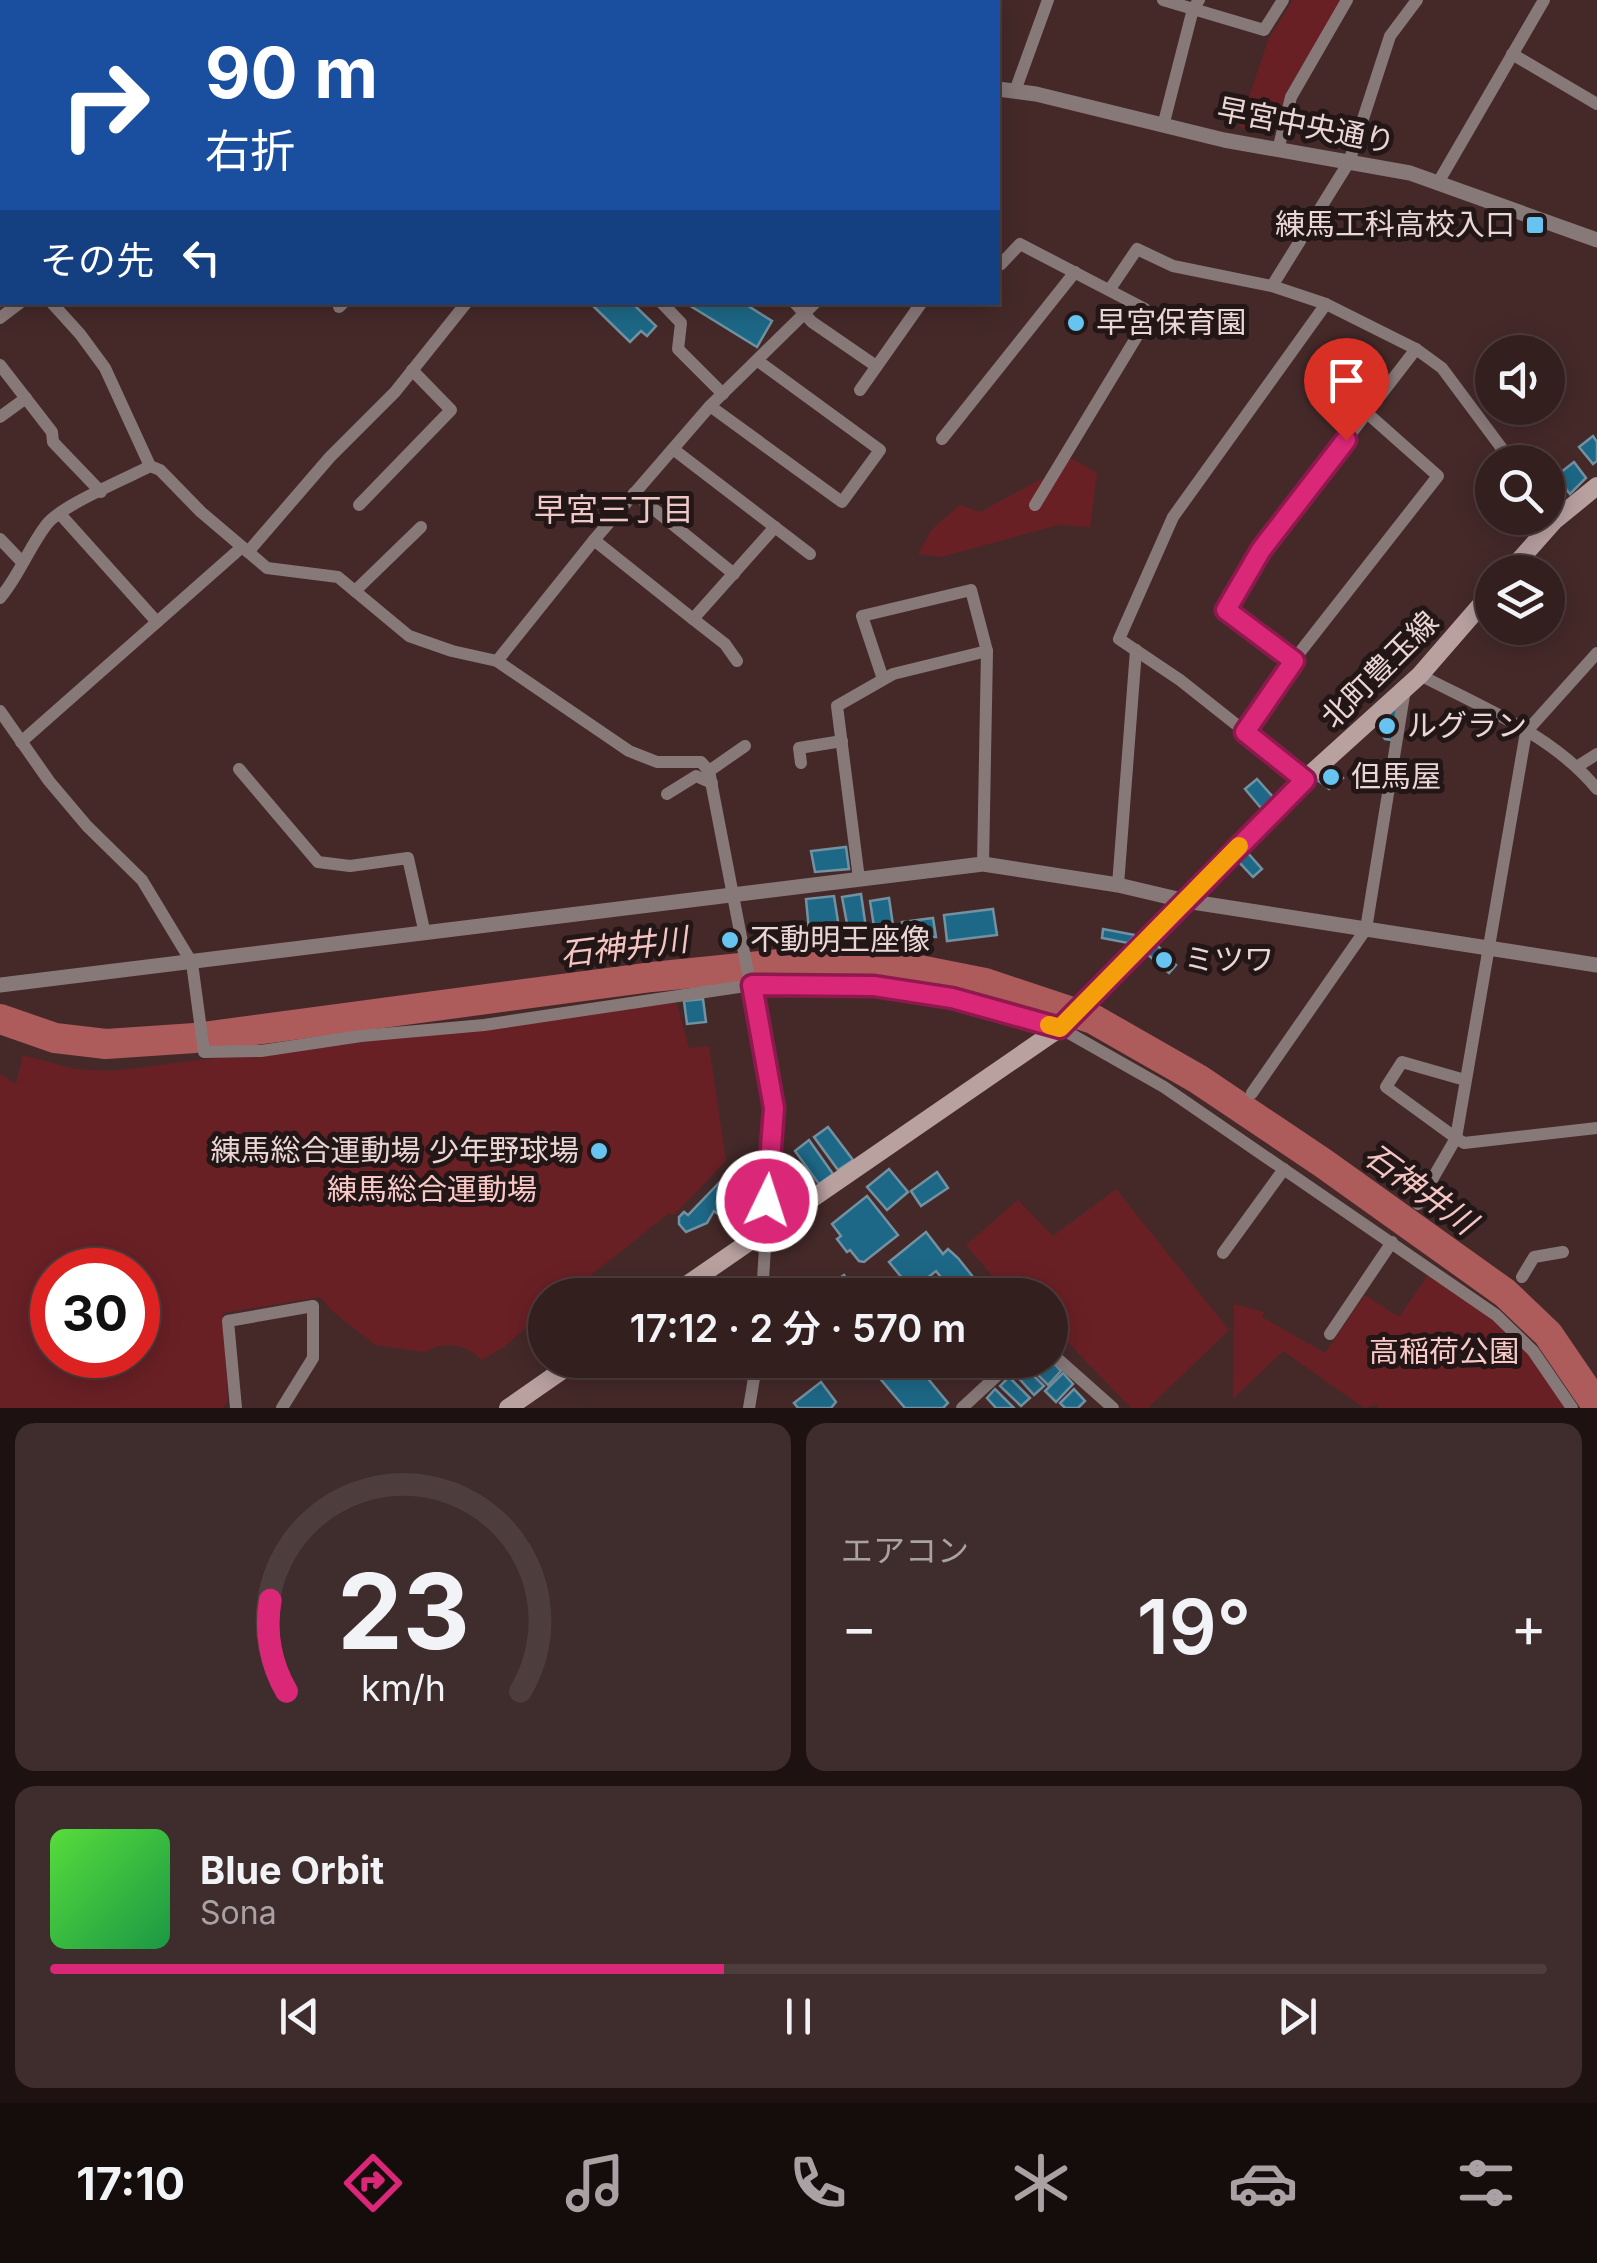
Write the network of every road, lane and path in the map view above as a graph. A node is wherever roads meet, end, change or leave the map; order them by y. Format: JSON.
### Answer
{"nodes":[{"id":1,"x":1048,"y":0,"type":"edge"},
{"id":2,"x":1163,"y":0,"type":"edge"},
{"id":3,"x":1282,"y":0,"type":"edge"},
{"id":4,"x":1348,"y":0,"type":"edge"},
{"id":5,"x":1416,"y":0,"type":"edge"},
{"id":6,"x":1544,"y":0,"type":"edge"},
{"id":7,"x":1196,"y":5,"type":"edge"},
{"id":8,"x":1512,"y":54,"type":"junction"},
{"id":9,"x":1000,"y":90,"type":"edge"},
{"id":10,"x":1015,"y":91,"type":"junction"},
{"id":11,"x":1597,"y":104,"type":"edge"},
{"id":12,"x":1163,"y":126,"type":"junction"},
{"id":13,"x":1278,"y":150,"type":"junction"},
{"id":14,"x":1349,"y":162,"type":"junction"},
{"id":15,"x":1439,"y":182,"type":"junction"},
{"id":16,"x":1597,"y":240,"type":"edge"},
{"id":17,"x":1000,"y":263,"type":"edge"},
{"id":18,"x":1075,"y":272,"type":"junction"},
{"id":19,"x":1272,"y":286,"type":"junction"},
{"id":20,"x":1110,"y":289,"type":"junction"},
{"id":21,"x":1326,"y":304,"type":"junction"},
{"id":22,"x":55,"y":305,"type":"edge"},
{"id":23,"x":465,"y":305,"type":"edge"},
{"id":24,"x":664,"y":305,"type":"edge"},
{"id":25,"x":797,"y":305,"type":"edge"},
{"id":26,"x":813,"y":305,"type":"edge"},
{"id":27,"x":920,"y":305,"type":"edge"},
{"id":28,"x":805,"y":314,"type":"junction"},
{"id":29,"x":1416,"y":349,"type":"junction"},
{"id":30,"x":758,"y":361,"type":"junction"},
{"id":31,"x":0,"y":365,"type":"edge"},
{"id":32,"x":876,"y":366,"type":"junction"},
{"id":33,"x":412,"y":370,"type":"junction"},
{"id":34,"x":860,"y":390,"type":"dead end"},
{"id":35,"x":722,"y":394,"type":"junction"},
{"id":36,"x":26,"y":398,"type":"junction"},
{"id":37,"x":710,"y":406,"type":"junction"},
{"id":38,"x":1367,"y":413,"type":"junction"},
{"id":39,"x":0,"y":417,"type":"edge"},
{"id":40,"x":942,"y":439,"type":"dead end"},
{"id":41,"x":1499,"y":445,"type":"edge"},
{"id":42,"x":672,"y":449,"type":"junction"},
{"id":43,"x":155,"y":468,"type":"junction"},
{"id":44,"x":1597,"y":486,"type":"edge"},
{"id":45,"x":102,"y":492,"type":"junction"},
{"id":46,"x":634,"y":493,"type":"junction"},
{"id":47,"x":1036,"y":504,"type":"dead end"},
{"id":48,"x":359,"y":505,"type":"dead end"},
{"id":49,"x":1565,"y":507,"type":"edge"},
{"id":50,"x":60,"y":514,"type":"junction"},
{"id":51,"x":421,"y":527,"type":"dead end"},
{"id":52,"x":775,"y":527,"type":"junction"},
{"id":53,"x":0,"y":539,"type":"edge"},
{"id":54,"x":594,"y":540,"type":"junction"},
{"id":55,"x":245,"y":549,"type":"junction"},
{"id":56,"x":810,"y":554,"type":"dead end"},
{"id":57,"x":22,"y":562,"type":"junction"},
{"id":58,"x":734,"y":574,"type":"junction"},
{"id":59,"x":355,"y":591,"type":"junction"},
{"id":60,"x":0,"y":598,"type":"edge"},
{"id":61,"x":1475,"y":612,"type":"edge"},
{"id":62,"x":693,"y":619,"type":"junction"},
{"id":63,"x":157,"y":622,"type":"junction"},
{"id":64,"x":1136,"y":650,"type":"junction"},
{"id":65,"x":987,"y":651,"type":"junction"},
{"id":66,"x":1597,"y":653,"type":"edge"},
{"id":67,"x":737,"y":661,"type":"dead end"},
{"id":68,"x":1294,"y":661,"type":"junction"},
{"id":69,"x":497,"y":662,"type":"junction"},
{"id":70,"x":1420,"y":675,"type":"junction"},
{"id":71,"x":884,"y":679,"type":"junction"},
{"id":72,"x":1405,"y":689,"type":"junction"},
{"id":73,"x":0,"y":711,"type":"edge"},
{"id":74,"x":1245,"y":732,"type":"junction"},
{"id":75,"x":1526,"y":732,"type":"junction"},
{"id":76,"x":842,"y":741,"type":"junction"},
{"id":77,"x":20,"y":742,"type":"junction"},
{"id":78,"x":745,"y":746,"type":"dead end"},
{"id":79,"x":1597,"y":754,"type":"edge"},
{"id":80,"x":801,"y":763,"type":"dead end"},
{"id":81,"x":1578,"y":766,"type":"junction"},
{"id":82,"x":239,"y":769,"type":"dead end"},
{"id":83,"x":711,"y":777,"type":"junction"},
{"id":84,"x":1305,"y":780,"type":"junction"},
{"id":85,"x":1597,"y":789,"type":"edge"},
{"id":86,"x":666,"y":794,"type":"dead end"},
{"id":87,"x":982,"y":864,"type":"junction"},
{"id":88,"x":859,"y":879,"type":"junction"},
{"id":89,"x":1118,"y":885,"type":"junction"},
{"id":90,"x":734,"y":894,"type":"junction"},
{"id":91,"x":1186,"y":900,"type":"junction"},
{"id":92,"x":1366,"y":929,"type":"junction"},
{"id":93,"x":424,"y":934,"type":"junction"},
{"id":94,"x":1489,"y":948,"type":"junction"},
{"id":95,"x":192,"y":963,"type":"junction"},
{"id":96,"x":1597,"y":966,"type":"edge"},
{"id":97,"x":751,"y":982,"type":"junction"},
{"id":98,"x":0,"y":985,"type":"edge"},
{"id":99,"x":1060,"y":1028,"type":"junction"},
{"id":100,"x":1464,"y":1080,"type":"junction"},
{"id":101,"x":1252,"y":1092,"type":"dead end"},
{"id":102,"x":1597,"y":1128,"type":"edge"},
{"id":103,"x":1456,"y":1138,"type":"junction"},
{"id":104,"x":1284,"y":1169,"type":"junction"},
{"id":105,"x":1418,"y":1204,"type":"dead end"},
{"id":106,"x":765,"y":1231,"type":"junction"},
{"id":107,"x":1392,"y":1242,"type":"junction"},
{"id":108,"x":1563,"y":1252,"type":"dead end"},
{"id":109,"x":1223,"y":1253,"type":"dead end"},
{"id":110,"x":1522,"y":1277,"type":"dead end"},
{"id":111,"x":697,"y":1278,"type":"edge"},
{"id":112,"x":763,"y":1278,"type":"edge"},
{"id":113,"x":1330,"y":1334,"type":"dead end"},
{"id":114,"x":1068,"y":1370,"type":"edge"},
{"id":115,"x":550,"y":1378,"type":"edge"},
{"id":116,"x":754,"y":1378,"type":"edge"},
{"id":117,"x":994,"y":1378,"type":"edge"},
{"id":118,"x":1105,"y":1406,"type":"edge"},
{"id":119,"x":236,"y":1408,"type":"edge"},
{"id":120,"x":282,"y":1408,"type":"edge"},
{"id":121,"x":508,"y":1408,"type":"edge"},
{"id":122,"x":748,"y":1408,"type":"edge"},
{"id":123,"x":962,"y":1408,"type":"edge"},
{"id":124,"x":1572,"y":1408,"type":"edge"}],
"edges":[{"from":1,"to":10,"type":"street"},
{"from":2,"to":7,"type":"street"},
{"from":3,"to":7,"type":"street"},
{"from":4,"to":13,"type":"street"},
{"from":5,"to":14,"type":"street"},
{"from":6,"to":8,"type":"street"},
{"from":7,"to":12,"type":"street"},
{"from":8,"to":11,"type":"street"},
{"from":8,"to":15,"type":"street"},
{"from":9,"to":10,"type":"street","name":"早宮中央通り"},
{"from":10,"to":12,"type":"street","name":"早宮中央通り"},
{"from":12,"to":13,"type":"street","name":"早宮中央通り"},
{"from":13,"to":14,"type":"street","name":"早宮中央通り"},
{"from":14,"to":15,"type":"street","name":"早宮中央通り"},
{"from":14,"to":19,"type":"street"},
{"from":15,"to":16,"type":"street","name":"早宮中央通り"},
{"from":17,"to":18,"type":"street"},
{"from":18,"to":20,"type":"street"},
{"from":18,"to":40,"type":"street"},
{"from":19,"to":20,"type":"street"},
{"from":19,"to":21,"type":"street"},
{"from":20,"to":47,"type":"street"},
{"from":21,"to":29,"type":"street"},
{"from":21,"to":64,"type":"street"},
{"from":22,"to":43,"type":"street"},
{"from":23,"to":33,"type":"street"},
{"from":24,"to":35,"type":"street"},
{"from":25,"to":28,"type":"street"},
{"from":26,"to":28,"type":"street"},
{"from":27,"to":32,"type":"street"},
{"from":28,"to":30,"type":"street"},
{"from":28,"to":32,"type":"street"},
{"from":29,"to":38,"type":"street"},
{"from":29,"to":41,"type":"street"},
{"from":30,"to":35,"type":"street"},
{"from":30,"to":37,"type":"street"},
{"from":31,"to":36,"type":"street"},
{"from":32,"to":34,"type":"street"},
{"from":33,"to":48,"type":"street"},
{"from":33,"to":55,"type":"street"},
{"from":35,"to":37,"type":"street"},
{"from":36,"to":39,"type":"street"},
{"from":36,"to":45,"type":"street"},
{"from":37,"to":42,"type":"street"},
{"from":38,"to":68,"type":"street"},
{"from":38,"to":68,"type":"street"},
{"from":42,"to":46,"type":"street"},
{"from":42,"to":52,"type":"street"},
{"from":43,"to":45,"type":"street"},
{"from":43,"to":55,"type":"street"},
{"from":44,"to":49,"type":"main road"},
{"from":45,"to":50,"type":"street"},
{"from":46,"to":54,"type":"street"},
{"from":46,"to":58,"type":"street"},
{"from":50,"to":57,"type":"street"},
{"from":50,"to":63,"type":"street"},
{"from":51,"to":59,"type":"street"},
{"from":52,"to":56,"type":"street"},
{"from":52,"to":58,"type":"street"},
{"from":53,"to":57,"type":"street"},
{"from":54,"to":62,"type":"street"},
{"from":54,"to":69,"type":"street"},
{"from":55,"to":59,"type":"street"},
{"from":55,"to":63,"type":"street"},
{"from":57,"to":60,"type":"street"},
{"from":58,"to":62,"type":"street"},
{"from":59,"to":69,"type":"street"},
{"from":61,"to":70,"type":"main road","name":"北町豊玉線"},
{"from":62,"to":67,"type":"street"},
{"from":63,"to":77,"type":"street"},
{"from":64,"to":74,"type":"street"},
{"from":64,"to":89,"type":"street"},
{"from":65,"to":71,"type":"street"},
{"from":65,"to":71,"type":"street"},
{"from":65,"to":87,"type":"street"},
{"from":66,"to":75,"type":"street"},
{"from":68,"to":74,"type":"street"},
{"from":69,"to":83,"type":"street"},
{"from":70,"to":72,"type":"main road","name":"北町豊玉線"},
{"from":70,"to":75,"type":"street"},
{"from":71,"to":76,"type":"street"},
{"from":72,"to":84,"type":"main road","name":"北町豊玉線"},
{"from":72,"to":92,"type":"street"},
{"from":73,"to":77,"type":"street"},
{"from":74,"to":84,"type":"street"},
{"from":75,"to":81,"type":"street"},
{"from":75,"to":94,"type":"street"},
{"from":76,"to":80,"type":"street"},
{"from":76,"to":88,"type":"street"},
{"from":77,"to":95,"type":"street"},
{"from":78,"to":83,"type":"street"},
{"from":79,"to":81,"type":"street"},
{"from":81,"to":85,"type":"street"},
{"from":82,"to":93,"type":"street"},
{"from":83,"to":86,"type":"street"},
{"from":83,"to":90,"type":"street"},
{"from":84,"to":91,"type":"main road","name":"北町豊玉線"},
{"from":87,"to":88,"type":"street"},
{"from":87,"to":89,"type":"street"},
{"from":88,"to":90,"type":"street"},
{"from":89,"to":91,"type":"street"},
{"from":90,"to":93,"type":"street"},
{"from":90,"to":97,"type":"street"},
{"from":91,"to":92,"type":"street"},
{"from":91,"to":99,"type":"main road","name":"北町豊玉線"},
{"from":92,"to":94,"type":"street"},
{"from":92,"to":101,"type":"street"},
{"from":93,"to":95,"type":"street"},
{"from":94,"to":96,"type":"street"},
{"from":94,"to":100,"type":"street"},
{"from":95,"to":97,"type":"street"},
{"from":95,"to":98,"type":"street"},
{"from":97,"to":99,"type":"street"},
{"from":97,"to":106,"type":"street"},
{"from":99,"to":104,"type":"street"},
{"from":99,"to":106,"type":"main road"},
{"from":100,"to":103,"type":"street"},
{"from":100,"to":103,"type":"street"},
{"from":102,"to":103,"type":"street"},
{"from":103,"to":105,"type":"street"},
{"from":104,"to":107,"type":"street"},
{"from":104,"to":109,"type":"street"},
{"from":106,"to":111,"type":"main road"},
{"from":106,"to":112,"type":"street"},
{"from":107,"to":113,"type":"street"},
{"from":107,"to":124,"type":"street"},
{"from":108,"to":110,"type":"street"},
{"from":114,"to":118,"type":"street"},
{"from":115,"to":121,"type":"main road"},
{"from":116,"to":122,"type":"street"},
{"from":117,"to":123,"type":"street"},
{"from":119,"to":120,"type":"street"}]}
